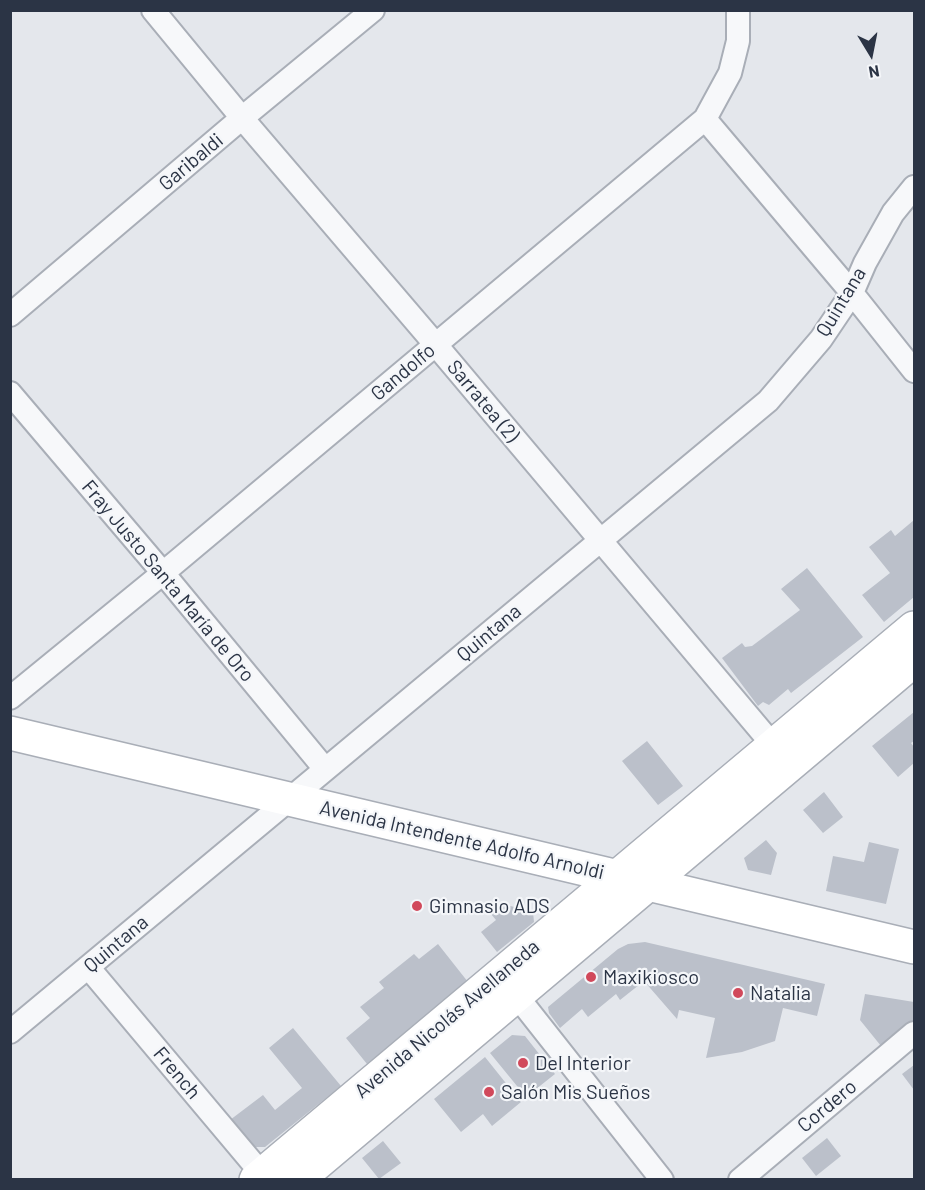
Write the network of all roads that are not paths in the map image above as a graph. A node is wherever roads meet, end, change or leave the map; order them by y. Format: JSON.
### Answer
{"nodes":[{"id":1,"x":153,"y":10,"type":"edge"},
{"id":2,"x":373,"y":10,"type":"edge"},
{"id":3,"x":738,"y":10,"type":"edge"},
{"id":4,"x":242,"y":118,"type":"junction"},
{"id":5,"x":705,"y":119,"type":"junction"},
{"id":6,"x":915,"y":187,"type":"edge"},
{"id":7,"x":852,"y":293,"type":"junction"},
{"id":8,"x":10,"y":315,"type":"edge"},
{"id":9,"x":436,"y":345,"type":"junction"},
{"id":10,"x":915,"y":371,"type":"edge"},
{"id":11,"x":10,"y":393,"type":"edge"},
{"id":12,"x":600,"y":540,"type":"junction"},
{"id":13,"x":163,"y":573,"type":"junction"},
{"id":14,"x":915,"y":628,"type":"edge"},
{"id":15,"x":915,"y":660,"type":"edge"},
{"id":16,"x":10,"y":698,"type":"edge"},
{"id":17,"x":10,"y":733,"type":"edge"},
{"id":18,"x":782,"y":756,"type":"junction"},
{"id":19,"x":325,"y":769,"type":"junction"},
{"id":20,"x":289,"y":799,"type":"junction"},
{"id":21,"x":633,"y":880,"type":"junction"},
{"id":22,"x":915,"y":947,"type":"edge"},
{"id":23,"x":88,"y":967,"type":"junction"},
{"id":24,"x":516,"y":995,"type":"junction"},
{"id":25,"x":10,"y":1032,"type":"edge"},
{"id":26,"x":915,"y":1033,"type":"edge"},
{"id":27,"x":262,"y":1178,"type":"edge"},
{"id":28,"x":297,"y":1179,"type":"edge"},
{"id":29,"x":662,"y":1179,"type":"edge"},
{"id":30,"x":740,"y":1179,"type":"edge"}],
"edges":[{"from":1,"to":4,"type":"street","name":"Sarratea (2)"},
{"from":2,"to":4,"type":"street","name":"Garibaldi"},
{"from":3,"to":5,"type":"street","name":"Gandolfo"},
{"from":4,"to":8,"type":"street","name":"Garibaldi"},
{"from":4,"to":9,"type":"street","name":"Sarratea (2)"},
{"from":5,"to":7,"type":"street"},
{"from":5,"to":9,"type":"street","name":"Gandolfo"},
{"from":6,"to":7,"type":"street","name":"Quintana"},
{"from":7,"to":10,"type":"street"},
{"from":7,"to":12,"type":"street","name":"Quintana"},
{"from":9,"to":12,"type":"street","name":"Sarratea (2)"},
{"from":9,"to":13,"type":"street","name":"Gandolfo"},
{"from":11,"to":13,"type":"street","name":"Fray Justo Santa María de Oro"},
{"from":12,"to":18,"type":"street","name":"Sarratea (2)"},
{"from":12,"to":19,"type":"street","name":"Quintana"},
{"from":13,"to":16,"type":"street","name":"Gandolfo"},
{"from":13,"to":19,"type":"street","name":"Fray Justo Santa María de Oro"},
{"from":14,"to":18,"type":"main road","name":"Avenida Nicolás Avellaneda"},
{"from":15,"to":18,"type":"main road","name":"Avenida Nicolás Avellaneda"},
{"from":17,"to":20,"type":"main road","name":"Avenida Intendente Adolfo Arnoldi"},
{"from":18,"to":21,"type":"main road","name":"Avenida Nicolás Avellaneda"},
{"from":19,"to":20,"type":"street","name":"Quintana"},
{"from":20,"to":21,"type":"main road","name":"Avenida Intendente Adolfo Arnoldi"},
{"from":20,"to":23,"type":"street","name":"Quintana"},
{"from":21,"to":22,"type":"main road","name":"Avenida Intendente Adolfo Arnoldi"},
{"from":21,"to":24,"type":"main road","name":"Avenida Nicolás Avellaneda"},
{"from":21,"to":27,"type":"main road","name":"Avenida Nicolás Avellaneda"},
{"from":23,"to":25,"type":"street","name":"Quintana"},
{"from":23,"to":27,"type":"street","name":"French"},
{"from":24,"to":28,"type":"main road","name":"Avenida Nicolás Avellaneda"},
{"from":24,"to":29,"type":"street"},
{"from":26,"to":30,"type":"street","name":"Cordero"}]}
